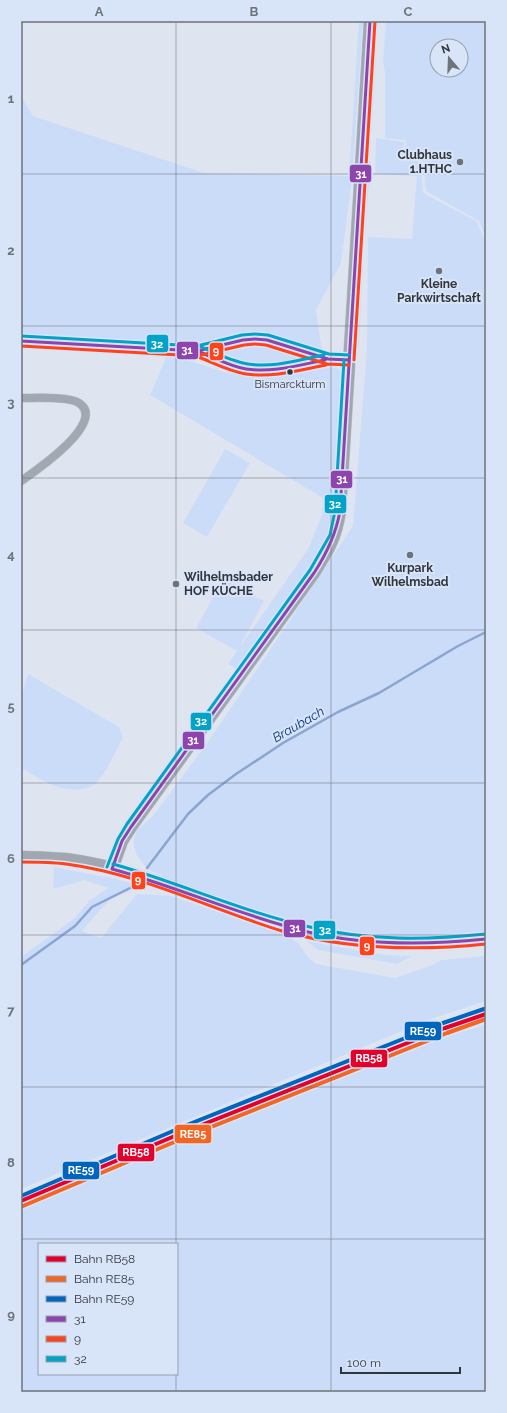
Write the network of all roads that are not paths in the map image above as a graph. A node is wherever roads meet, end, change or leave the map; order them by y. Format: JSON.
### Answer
{"nodes":[{"id":1,"x":370,"y":21,"type":"edge"},
{"id":2,"x":21,"y":341,"type":"edge"},
{"id":3,"x":197,"y":351,"type":"junction"},
{"id":4,"x":328,"y":359,"type":"junction"},
{"id":5,"x":349,"y":360,"type":"junction"},
{"id":6,"x":21,"y":398,"type":"edge"},
{"id":7,"x":21,"y":481,"type":"edge"},
{"id":8,"x":21,"y":857,"type":"edge"},
{"id":9,"x":112,"y":869,"type":"junction"},
{"id":10,"x":486,"y":939,"type":"edge"}],
"edges":[{"from":1,"to":5,"type":"main road"},
{"from":2,"to":3,"type":"main road"},
{"from":3,"to":4,"type":"main road"},
{"from":3,"to":4,"type":"main road"},
{"from":4,"to":5,"type":"main road"},
{"from":5,"to":9,"type":"main road"},
{"from":6,"to":7,"type":"street"},
{"from":8,"to":9,"type":"main road"},
{"from":9,"to":10,"type":"main road"}]}
